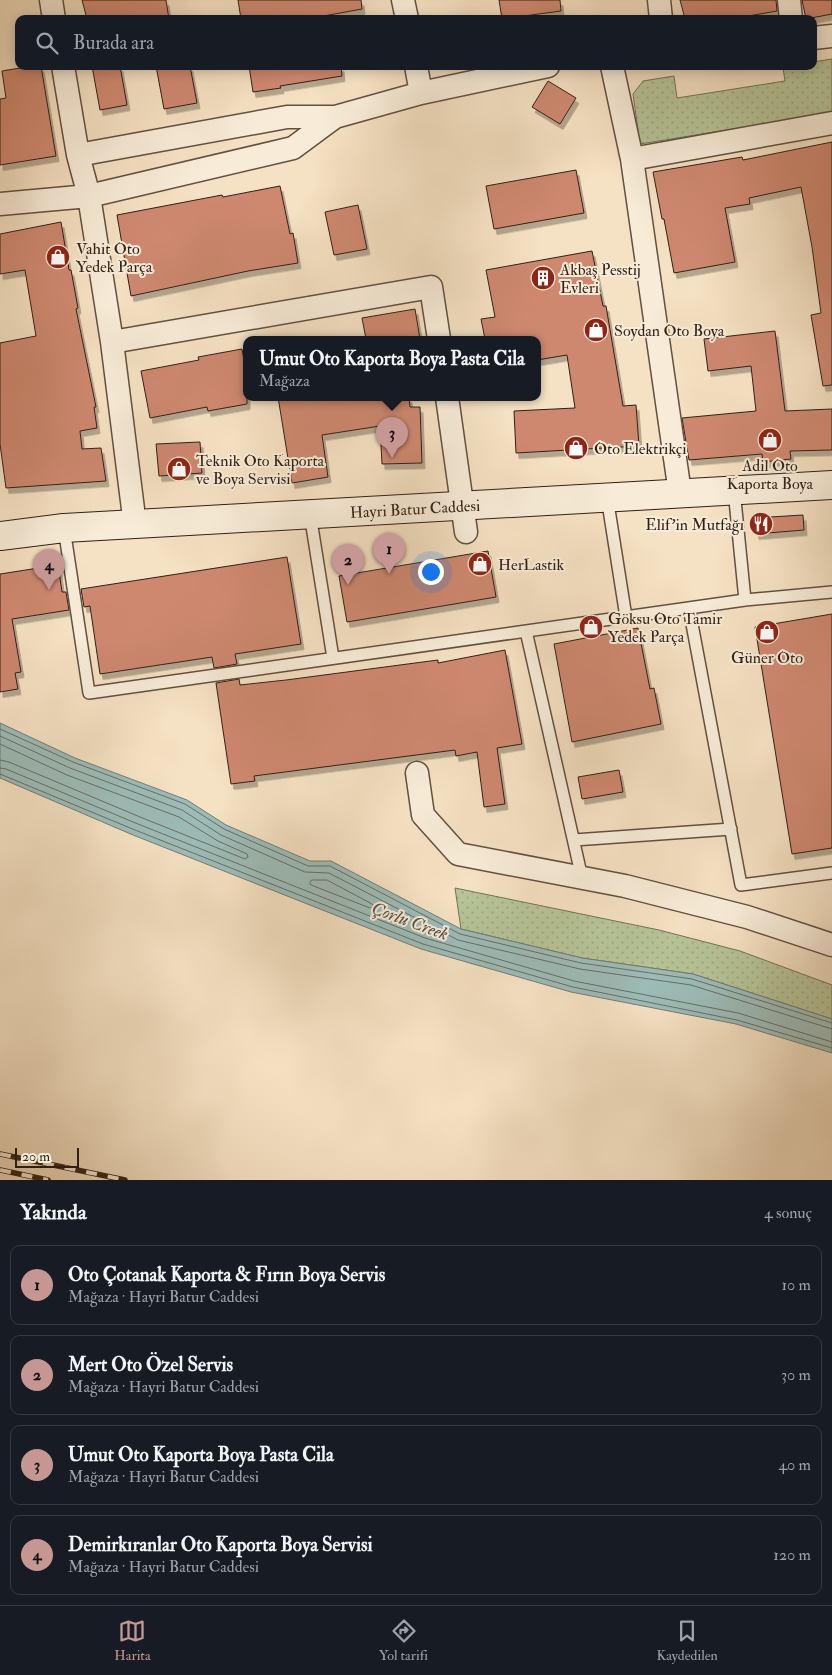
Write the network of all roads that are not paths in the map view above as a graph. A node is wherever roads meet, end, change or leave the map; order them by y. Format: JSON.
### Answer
{"nodes":[{"id":1,"x":51,"y":0,"type":"edge"},
{"id":2,"x":403,"y":0,"type":"edge"},
{"id":3,"x":659,"y":0,"type":"edge"},
{"id":4,"x":789,"y":0,"type":"edge"},
{"id":5,"x":53,"y":15,"type":"edge"},
{"id":6,"x":406,"y":15,"type":"edge"},
{"id":7,"x":661,"y":15,"type":"edge"},
{"id":8,"x":791,"y":15,"type":"edge"},
{"id":9,"x":832,"y":36,"type":"edge"},
{"id":10,"x":817,"y":38,"type":"edge"},
{"id":11,"x":64,"y":70,"type":"edge"},
{"id":12,"x":417,"y":70,"type":"edge"},
{"id":13,"x":529,"y":70,"type":"edge"},
{"id":14,"x":613,"y":70,"type":"edge"},
{"id":15,"x":422,"y":93,"type":"junction"},
{"id":16,"x":335,"y":117,"type":"junction"},
{"id":17,"x":832,"y":123,"type":"edge"},
{"id":18,"x":78,"y":155,"type":"junction"},
{"id":19,"x":632,"y":160,"type":"junction"},
{"id":20,"x":89,"y":196,"type":"junction"},
{"id":21,"x":0,"y":204,"type":"edge"},
{"id":22,"x":438,"y":336,"type":"edge"},
{"id":23,"x":112,"y":342,"type":"junction"},
{"id":24,"x":448,"y":401,"type":"edge"},
{"id":25,"x":832,"y":486,"type":"edge"},
{"id":26,"x":734,"y":490,"type":"junction"},
{"id":27,"x":680,"y":493,"type":"junction"},
{"id":28,"x":607,"y":497,"type":"junction"},
{"id":29,"x":462,"y":506,"type":"junction"},
{"id":30,"x":310,"y":514,"type":"junction"},
{"id":31,"x":135,"y":525,"type":"junction"},
{"id":32,"x":64,"y":528,"type":"junction"},
{"id":33,"x":466,"y":532,"type":"dead end"},
{"id":34,"x":0,"y":536,"type":"edge"},
{"id":35,"x":832,"y":592,"type":"edge"},
{"id":36,"x":744,"y":600,"type":"junction"},
{"id":37,"x":689,"y":608,"type":"junction"},
{"id":38,"x":626,"y":617,"type":"junction"},
{"id":39,"x":526,"y":631,"type":"junction"},
{"id":40,"x":333,"y":658,"type":"junction"},
{"id":41,"x":417,"y":773,"type":"dead end"},
{"id":42,"x":730,"y":829,"type":"junction"},
{"id":43,"x":574,"y":840,"type":"junction"},
{"id":44,"x":832,"y":873,"type":"edge"},
{"id":45,"x":582,"y":878,"type":"junction"},
{"id":46,"x":832,"y":945,"type":"edge"}],
"edges":[{"from":1,"to":5,"type":"street"},
{"from":2,"to":6,"type":"street"},
{"from":3,"to":7,"type":"street"},
{"from":4,"to":8,"type":"street"},
{"from":9,"to":10,"type":"street"},
{"from":11,"to":18,"type":"street"},
{"from":12,"to":15,"type":"street"},
{"from":13,"to":15,"type":"street"},
{"from":14,"to":19,"type":"street"},
{"from":15,"to":16,"type":"street"},
{"from":16,"to":18,"type":"street"},
{"from":16,"to":20,"type":"street"},
{"from":17,"to":19,"type":"street"},
{"from":18,"to":20,"type":"street"},
{"from":19,"to":27,"type":"street"},
{"from":20,"to":21,"type":"street"},
{"from":20,"to":23,"type":"street"},
{"from":22,"to":23,"type":"street"},
{"from":23,"to":31,"type":"street"},
{"from":24,"to":29,"type":"street"},
{"from":25,"to":26,"type":"main road","name":"Hayri Batur Caddesi"},
{"from":26,"to":27,"type":"main road","name":"Hayri Batur Caddesi"},
{"from":26,"to":36,"type":"lane"},
{"from":27,"to":28,"type":"main road","name":"Hayri Batur Caddesi"},
{"from":28,"to":29,"type":"main road","name":"Hayri Batur Caddesi"},
{"from":28,"to":38,"type":"lane"},
{"from":29,"to":30,"type":"main road","name":"Hayri Batur Caddesi"},
{"from":29,"to":33,"type":"street"},
{"from":30,"to":31,"type":"main road","name":"Hayri Batur Caddesi"},
{"from":30,"to":40,"type":"lane"},
{"from":31,"to":32,"type":"main road","name":"Hayri Batur Caddesi"},
{"from":32,"to":34,"type":"main road","name":"Hayri Batur Caddesi"},
{"from":32,"to":40,"type":"lane"},
{"from":35,"to":36,"type":"lane"},
{"from":36,"to":37,"type":"lane"},
{"from":37,"to":38,"type":"lane"},
{"from":37,"to":42,"type":"lane"},
{"from":38,"to":39,"type":"lane"},
{"from":39,"to":40,"type":"lane"},
{"from":39,"to":43,"type":"lane"},
{"from":41,"to":45,"type":"street"},
{"from":42,"to":43,"type":"lane"},
{"from":42,"to":44,"type":"lane"},
{"from":43,"to":45,"type":"lane"},
{"from":45,"to":46,"type":"street"}]}
